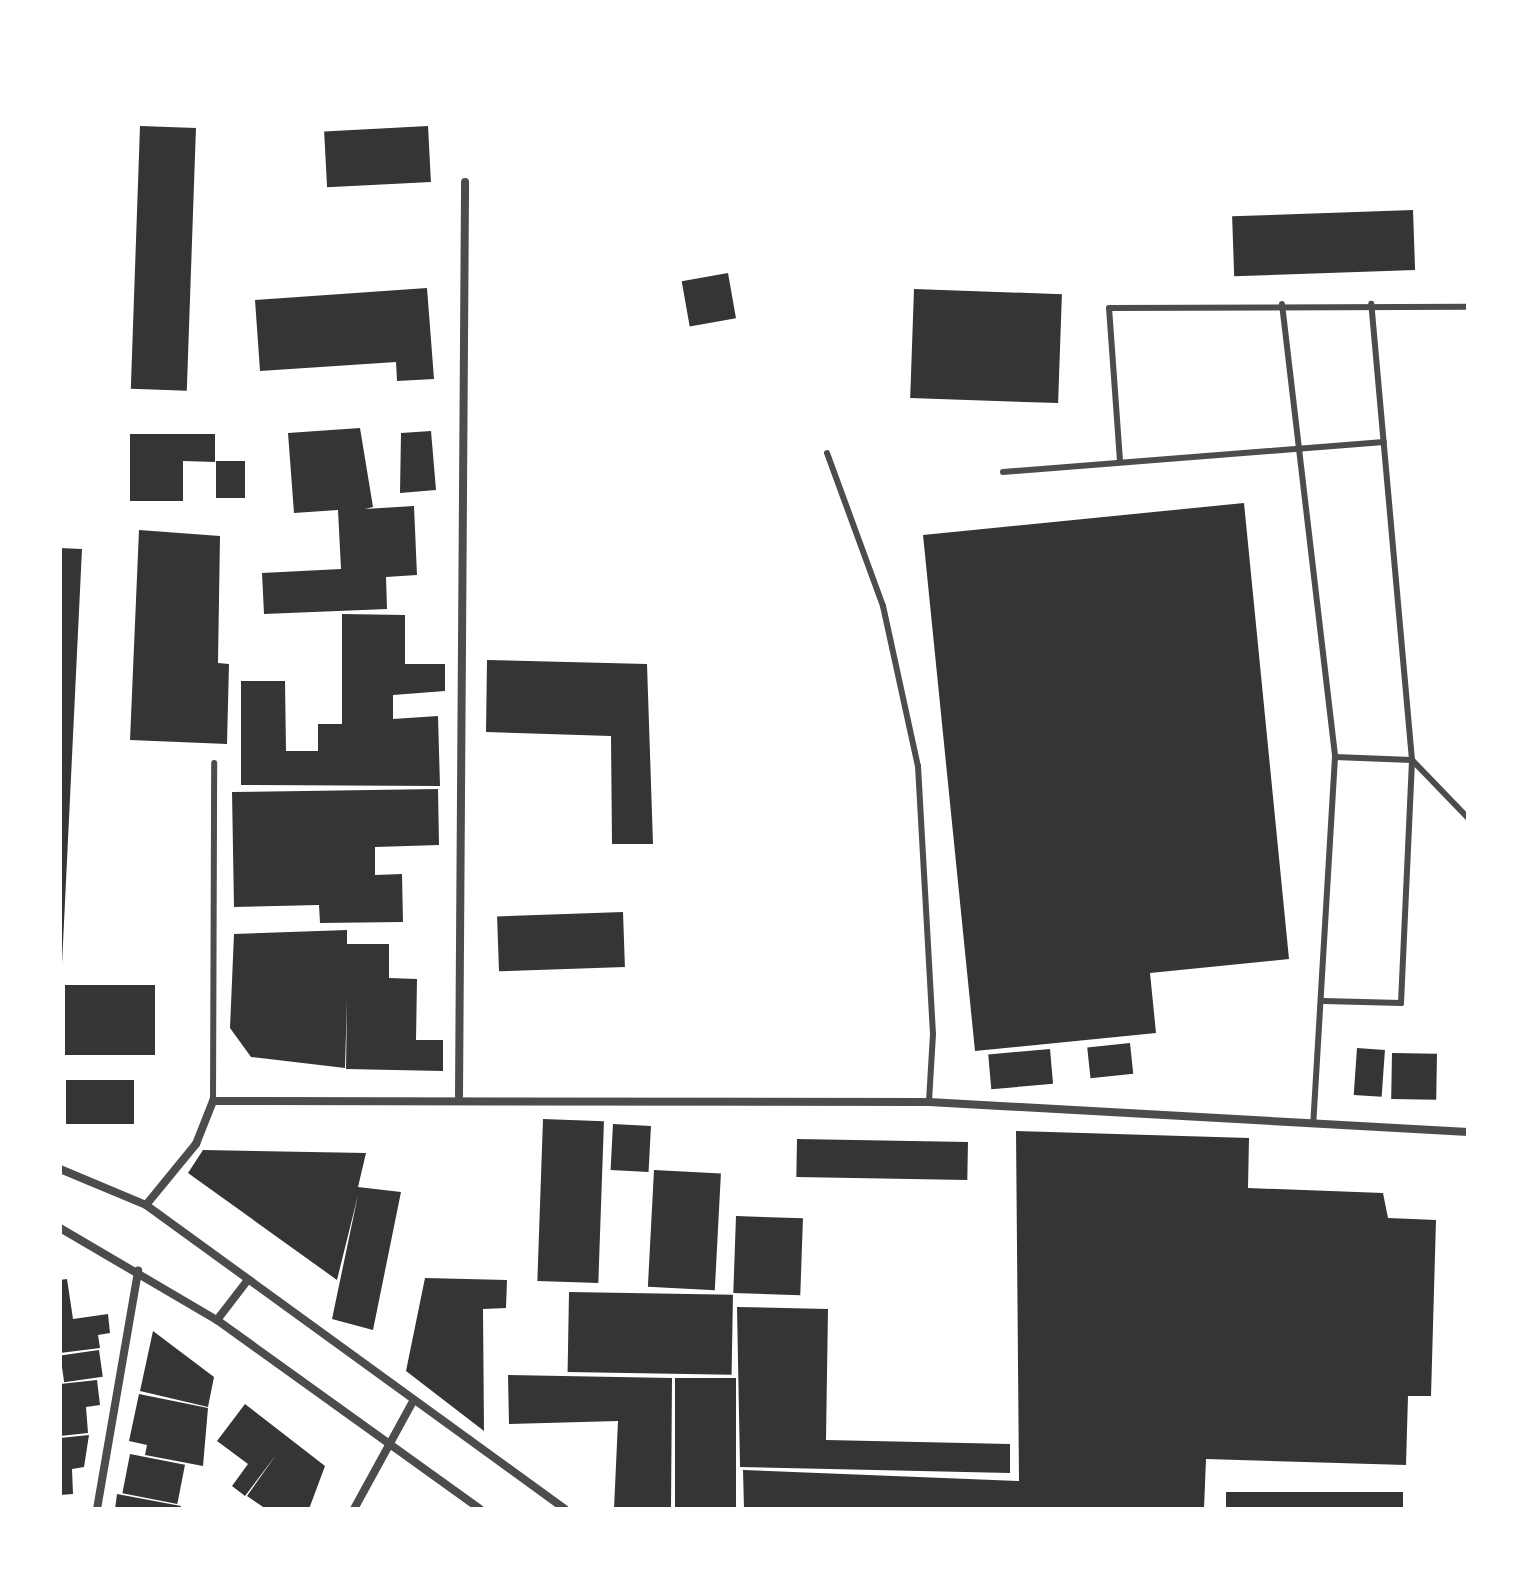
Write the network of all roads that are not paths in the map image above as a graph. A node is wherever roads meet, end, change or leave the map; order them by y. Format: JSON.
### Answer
{"nodes":[{"id":1,"x":465,"y":182,"type":"dead end"},
{"id":2,"x":1282,"y":304,"type":"junction"},
{"id":3,"x":1371,"y":304,"type":"junction"},
{"id":4,"x":1468,"y":307,"type":"edge"},
{"id":5,"x":1384,"y":442,"type":"junction"},
{"id":6,"x":1299,"y":446,"type":"junction"},
{"id":7,"x":827,"y":453,"type":"dead end"},
{"id":8,"x":1120,"y":461,"type":"junction"},
{"id":9,"x":1003,"y":472,"type":"dead end"},
{"id":10,"x":1335,"y":757,"type":"junction"},
{"id":11,"x":1412,"y":760,"type":"junction"},
{"id":12,"x":214,"y":763,"type":"dead end"},
{"id":13,"x":1468,"y":818,"type":"edge"},
{"id":14,"x":1324,"y":1001,"type":"junction"},
{"id":15,"x":459,"y":1096,"type":"junction"},
{"id":16,"x":213,"y":1101,"type":"junction"},
{"id":17,"x":929,"y":1102,"type":"junction"},
{"id":18,"x":1313,"y":1123,"type":"junction"},
{"id":19,"x":1468,"y":1132,"type":"edge"},
{"id":20,"x":60,"y":1169,"type":"edge"},
{"id":21,"x":146,"y":1205,"type":"junction"},
{"id":22,"x":60,"y":1228,"type":"edge"},
{"id":23,"x":138,"y":1271,"type":"junction"},
{"id":24,"x":247,"y":1281,"type":"junction"},
{"id":25,"x":217,"y":1320,"type":"junction"},
{"id":26,"x":412,"y":1403,"type":"junction"},
{"id":27,"x":385,"y":1445,"type":"junction"},
{"id":28,"x":97,"y":1509,"type":"edge"},
{"id":29,"x":354,"y":1509,"type":"edge"},
{"id":30,"x":480,"y":1509,"type":"edge"},
{"id":31,"x":565,"y":1509,"type":"edge"}],
"edges":[{"from":1,"to":15,"type":"street"},
{"from":2,"to":3,"type":"lane"},
{"from":2,"to":6,"type":"lane"},
{"from":2,"to":8,"type":"lane"},
{"from":3,"to":4,"type":"lane"},
{"from":3,"to":5,"type":"lane"},
{"from":5,"to":6,"type":"lane"},
{"from":5,"to":11,"type":"lane"},
{"from":6,"to":8,"type":"lane"},
{"from":6,"to":10,"type":"lane"},
{"from":7,"to":17,"type":"lane"},
{"from":8,"to":9,"type":"lane"},
{"from":10,"to":11,"type":"lane"},
{"from":10,"to":14,"type":"lane"},
{"from":11,"to":13,"type":"lane"},
{"from":11,"to":14,"type":"lane"},
{"from":12,"to":16,"type":"lane"},
{"from":14,"to":18,"type":"lane"},
{"from":15,"to":16,"type":"street"},
{"from":15,"to":17,"type":"street"},
{"from":16,"to":21,"type":"street"},
{"from":17,"to":18,"type":"street"},
{"from":18,"to":19,"type":"street"},
{"from":20,"to":21,"type":"street"},
{"from":21,"to":24,"type":"street"},
{"from":22,"to":23,"type":"street"},
{"from":23,"to":25,"type":"street"},
{"from":23,"to":28,"type":"street"},
{"from":24,"to":25,"type":"street"},
{"from":24,"to":26,"type":"street"},
{"from":25,"to":27,"type":"street"},
{"from":26,"to":27,"type":"street"},
{"from":26,"to":31,"type":"street"},
{"from":27,"to":29,"type":"street"},
{"from":27,"to":30,"type":"street"}]}
